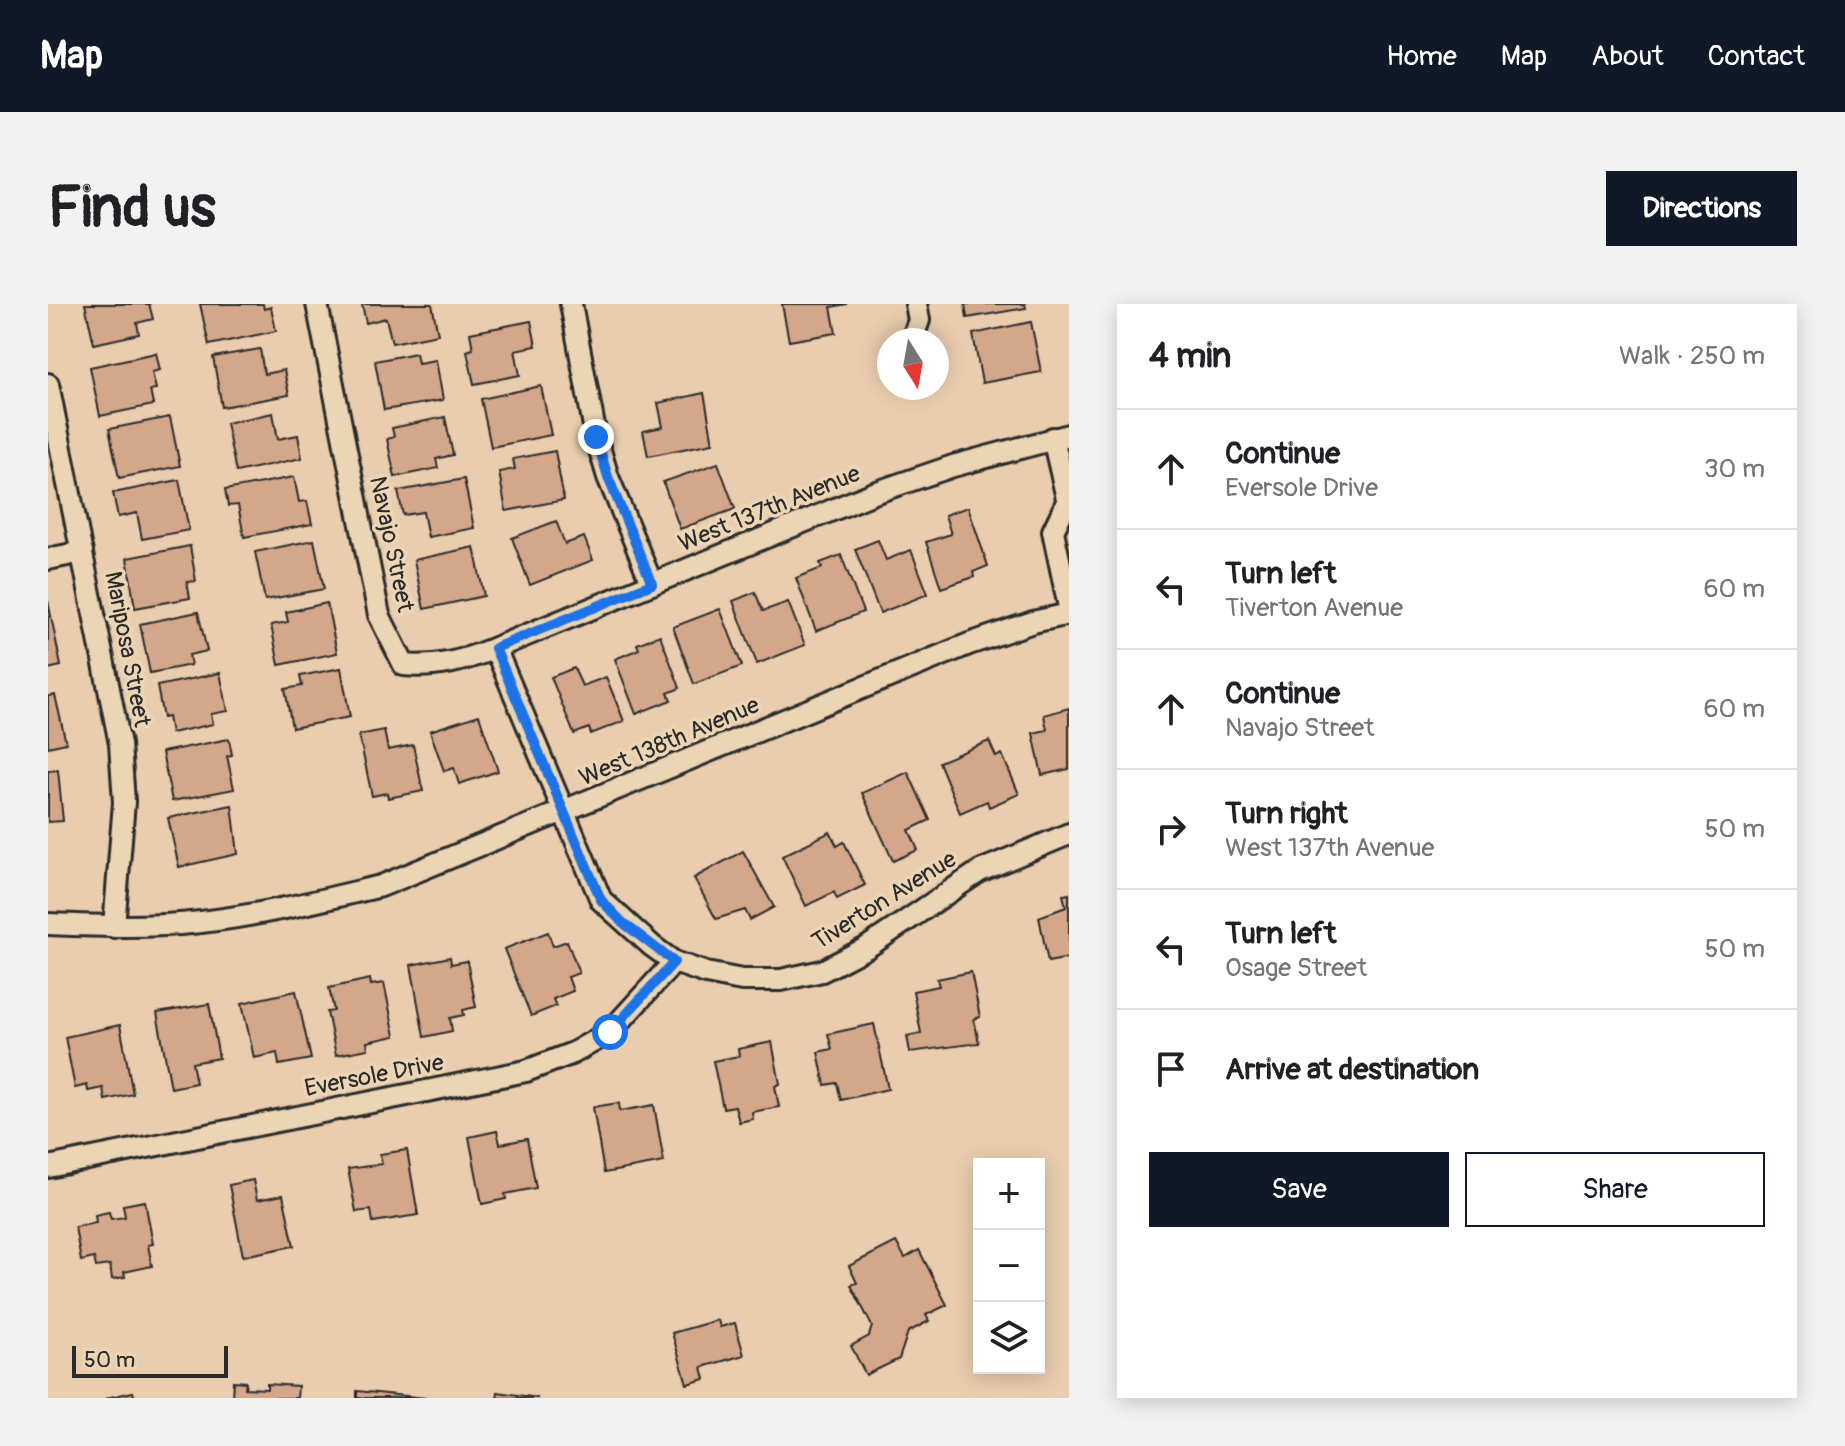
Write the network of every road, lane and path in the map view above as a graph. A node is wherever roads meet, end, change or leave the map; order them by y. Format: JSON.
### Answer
{"nodes":[{"id":1,"x":317,"y":304,"type":"edge"},
{"id":2,"x":571,"y":304,"type":"edge"},
{"id":3,"x":916,"y":304,"type":"edge"},
{"id":4,"x":916,"y":328,"type":"edge"},
{"id":5,"x":48,"y":384,"type":"edge"},
{"id":6,"x":1061,"y":436,"type":"edge"},
{"id":7,"x":1068,"y":506,"type":"edge"},
{"id":8,"x":82,"y":552,"type":"junction"},
{"id":9,"x":48,"y":559,"type":"edge"},
{"id":10,"x":652,"y":584,"type":"junction"},
{"id":11,"x":1069,"y":607,"type":"edge"},
{"id":12,"x":1069,"y":614,"type":"edge"},
{"id":13,"x":495,"y":648,"type":"junction"},
{"id":14,"x":564,"y":813,"type":"junction"},
{"id":15,"x":1069,"y":834,"type":"edge"},
{"id":16,"x":48,"y":924,"type":"edge"},
{"id":17,"x":114,"y":927,"type":"junction"},
{"id":18,"x":674,"y":962,"type":"junction"},
{"id":19,"x":48,"y":1167,"type":"edge"}],
"edges":[{"from":1,"to":13,"type":"street","name":"Navajo Street"},
{"from":2,"to":10,"type":"street"},
{"from":3,"to":4,"type":"street"},
{"from":5,"to":8,"type":"street","name":"Mariposa Street"},
{"from":6,"to":7,"type":"street"},
{"from":6,"to":10,"type":"street","name":"West 137th Avenue"},
{"from":7,"to":11,"type":"street"},
{"from":8,"to":9,"type":"street"},
{"from":8,"to":17,"type":"street","name":"Mariposa Street"},
{"from":10,"to":13,"type":"street","name":"West 137th Avenue"},
{"from":12,"to":14,"type":"street","name":"West 138th Avenue"},
{"from":13,"to":14,"type":"street"},
{"from":14,"to":17,"type":"street","name":"West 138th Avenue"},
{"from":14,"to":18,"type":"street","name":"Tiverton Avenue"},
{"from":15,"to":18,"type":"street","name":"Tiverton Avenue"},
{"from":16,"to":17,"type":"street","name":"West 138th Avenue"},
{"from":18,"to":19,"type":"street","name":"Eversole Drive"}]}
